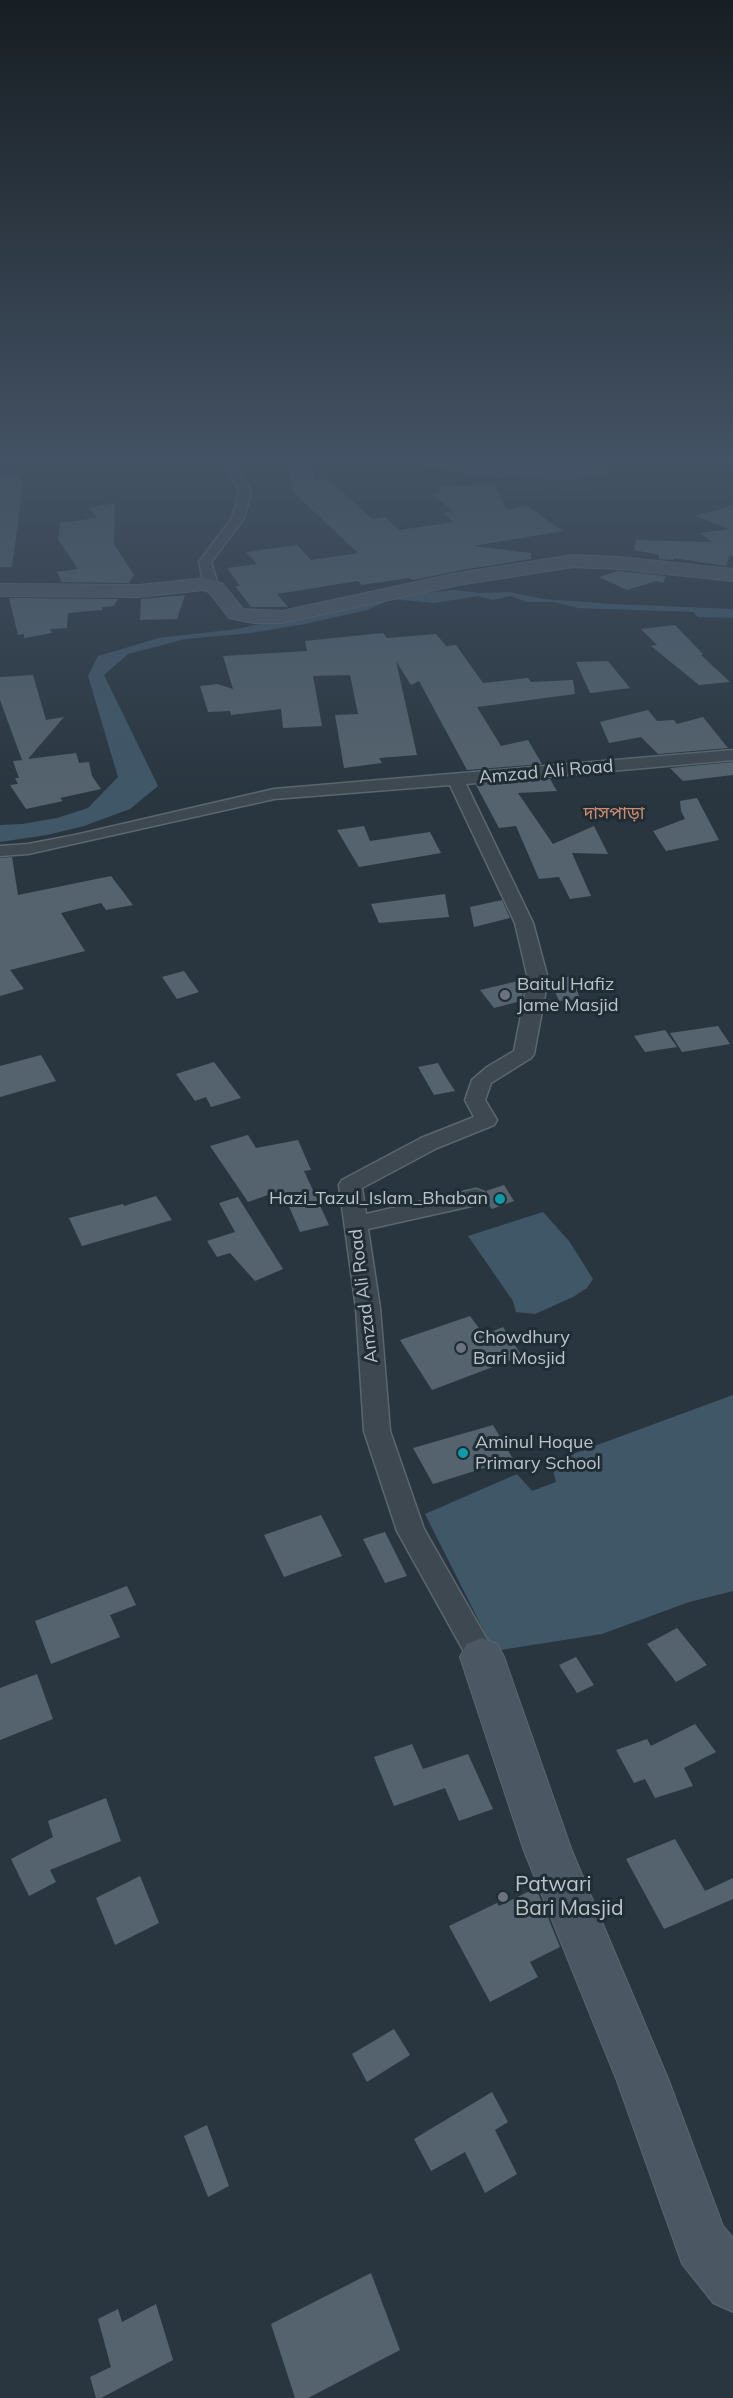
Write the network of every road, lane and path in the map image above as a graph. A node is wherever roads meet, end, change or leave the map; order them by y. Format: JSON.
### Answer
{"nodes":[{"id":1,"x":207,"y":570,"type":"edge"},
{"id":2,"x":517,"y":570,"type":"edge"},
{"id":3,"x":684,"y":570,"type":"edge"},
{"id":4,"x":733,"y":575,"type":"edge"},
{"id":5,"x":211,"y":585,"type":"junction"},
{"id":6,"x":0,"y":590,"type":"edge"},
{"id":7,"x":733,"y":755,"type":"edge"},
{"id":8,"x":456,"y":780,"type":"junction"},
{"id":9,"x":0,"y":850,"type":"edge"},
{"id":10,"x":476,"y":1197,"type":"dead end"},
{"id":11,"x":356,"y":1224,"type":"junction"},
{"id":12,"x":482,"y":1657,"type":"joint"},
{"id":13,"x":733,"y":2283,"type":"edge"}],
"edges":[{"from":1,"to":5,"type":"street"},
{"from":2,"to":5,"type":"main road"},
{"from":3,"to":4,"type":"main road"},
{"from":5,"to":6,"type":"main road"},
{"from":7,"to":8,"type":"street","name":"Amzad Ali Road"},
{"from":8,"to":9,"type":"street"},
{"from":8,"to":11,"type":"street","name":"Amzad Ali Road"},
{"from":10,"to":11,"type":"street"},
{"from":11,"to":12,"type":"street","name":"Amzad Ali Road"},
{"from":12,"to":13,"type":"main road"}]}
